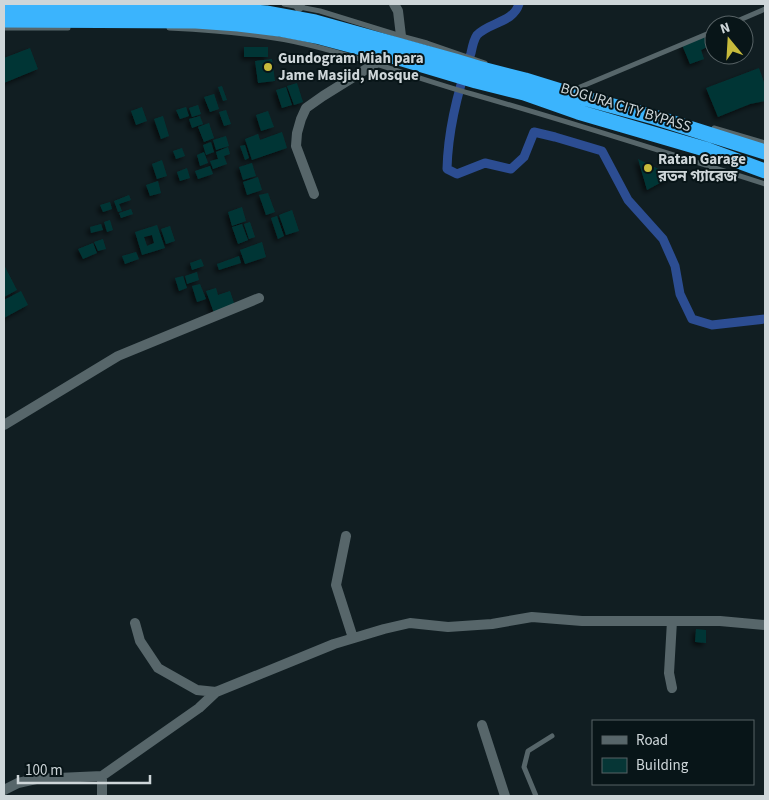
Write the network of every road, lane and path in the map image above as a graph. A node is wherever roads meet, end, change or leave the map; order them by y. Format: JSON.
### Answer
{"nodes":[{"id":1,"x":284,"y":4,"type":"edge"},
{"id":2,"x":394,"y":4,"type":"edge"},
{"id":3,"x":300,"y":5,"type":"edge"},
{"id":4,"x":4,"y":6,"type":"edge"},
{"id":5,"x":765,"y":9,"type":"edge"},
{"id":6,"x":751,"y":15,"type":"edge"},
{"id":7,"x":4,"y":20,"type":"edge"},
{"id":8,"x":4,"y":28,"type":"edge"},
{"id":9,"x":75,"y":28,"type":"dead end"},
{"id":10,"x":162,"y":28,"type":"dead end"},
{"id":11,"x":704,"y":35,"type":"edge"},
{"id":12,"x":401,"y":36,"type":"junction"},
{"id":13,"x":376,"y":63,"type":"junction"},
{"id":14,"x":453,"y":68,"type":"junction"},
{"id":15,"x":500,"y":68,"type":"dead end"},
{"id":16,"x":479,"y":74,"type":"junction"},
{"id":17,"x":573,"y":90,"type":"junction"},
{"id":18,"x":688,"y":121,"type":"dead end"},
{"id":19,"x":708,"y":126,"type":"dead end"},
{"id":20,"x":765,"y":143,"type":"edge"},
{"id":21,"x":765,"y":152,"type":"edge"},
{"id":22,"x":765,"y":171,"type":"edge"},
{"id":23,"x":765,"y":184,"type":"edge"},
{"id":24,"x":314,"y":194,"type":"dead end"},
{"id":25,"x":259,"y":298,"type":"dead end"},
{"id":26,"x":4,"y":425,"type":"edge"},
{"id":27,"x":346,"y":536,"type":"dead end"},
{"id":28,"x":672,"y":621,"type":"junction"},
{"id":29,"x":135,"y":623,"type":"dead end"},
{"id":30,"x":765,"y":624,"type":"edge"},
{"id":31,"x":353,"y":638,"type":"junction"},
{"id":32,"x":672,"y":688,"type":"dead end"},
{"id":33,"x":216,"y":692,"type":"junction"},
{"id":34,"x":482,"y":725,"type":"dead end"},
{"id":35,"x":552,"y":736,"type":"dead end"},
{"id":36,"x":102,"y":776,"type":"junction"},
{"id":37,"x":4,"y":790,"type":"edge"},
{"id":38,"x":102,"y":796,"type":"edge"},
{"id":39,"x":505,"y":796,"type":"edge"},
{"id":40,"x":536,"y":796,"type":"edge"}],
"edges":[{"from":1,"to":3,"type":"lane"},
{"from":2,"to":12,"type":"street"},
{"from":3,"to":12,"type":"lane"},
{"from":4,"to":14,"type":"highway"},
{"from":5,"to":6,"type":"lane"},
{"from":7,"to":14,"type":"highway"},
{"from":8,"to":9,"type":"lane"},
{"from":10,"to":13,"type":"lane"},
{"from":11,"to":17,"type":"lane"},
{"from":12,"to":14,"type":"lane"},
{"from":13,"to":14,"type":"lane"},
{"from":13,"to":24,"type":"street"},
{"from":14,"to":16,"type":"highway"},
{"from":14,"to":16,"type":"lane"},
{"from":15,"to":17,"type":"lane"},
{"from":16,"to":21,"type":"highway","name":"BOGURA CITY BYPASS"},
{"from":16,"to":22,"type":"highway","name":"BOGURA CITY BYPASS"},
{"from":16,"to":23,"type":"lane"},
{"from":17,"to":18,"type":"lane"},
{"from":19,"to":20,"type":"lane"},
{"from":25,"to":26,"type":"street"},
{"from":27,"to":31,"type":"street"},
{"from":28,"to":30,"type":"street"},
{"from":28,"to":31,"type":"street"},
{"from":28,"to":32,"type":"street"},
{"from":29,"to":33,"type":"street"},
{"from":31,"to":33,"type":"street"},
{"from":33,"to":36,"type":"street"},
{"from":34,"to":39,"type":"street"},
{"from":35,"to":40,"type":"lane"},
{"from":36,"to":37,"type":"street"},
{"from":36,"to":38,"type":"street"}]}
